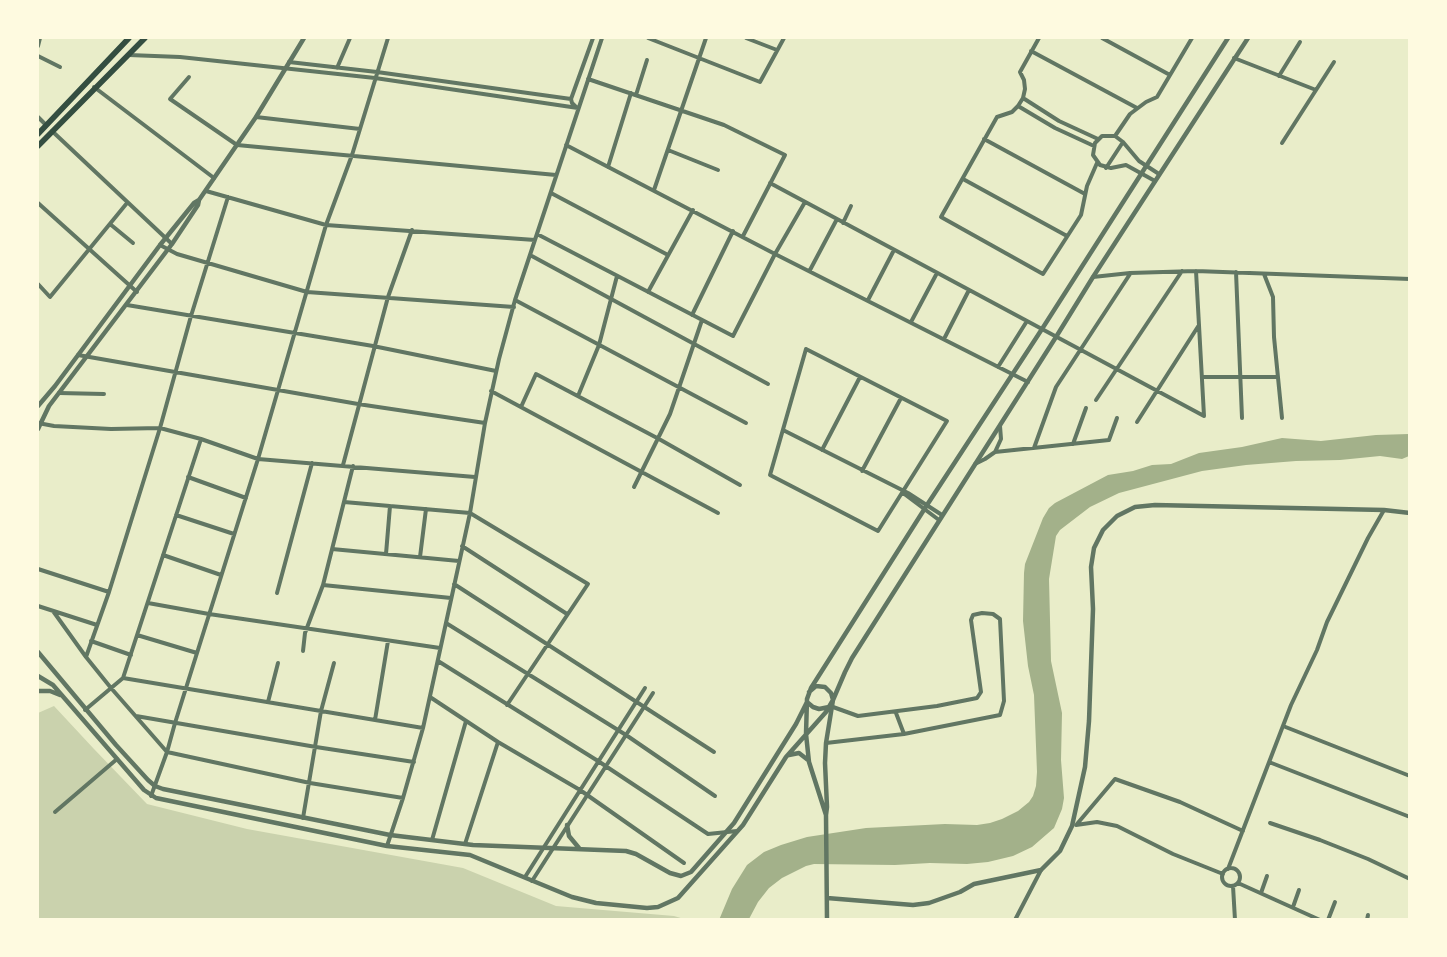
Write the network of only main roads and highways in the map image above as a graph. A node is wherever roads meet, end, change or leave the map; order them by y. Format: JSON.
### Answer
{"nodes":[{"id":1,"x":129,"y":38,"type":"edge"},
{"id":2,"x":145,"y":38,"type":"edge"},
{"id":3,"x":38,"y":134,"type":"edge"},
{"id":4,"x":38,"y":146,"type":"edge"}],
"edges":[{"from":1,"to":3,"type":"main road"},
{"from":2,"to":4,"type":"main road"}]}
